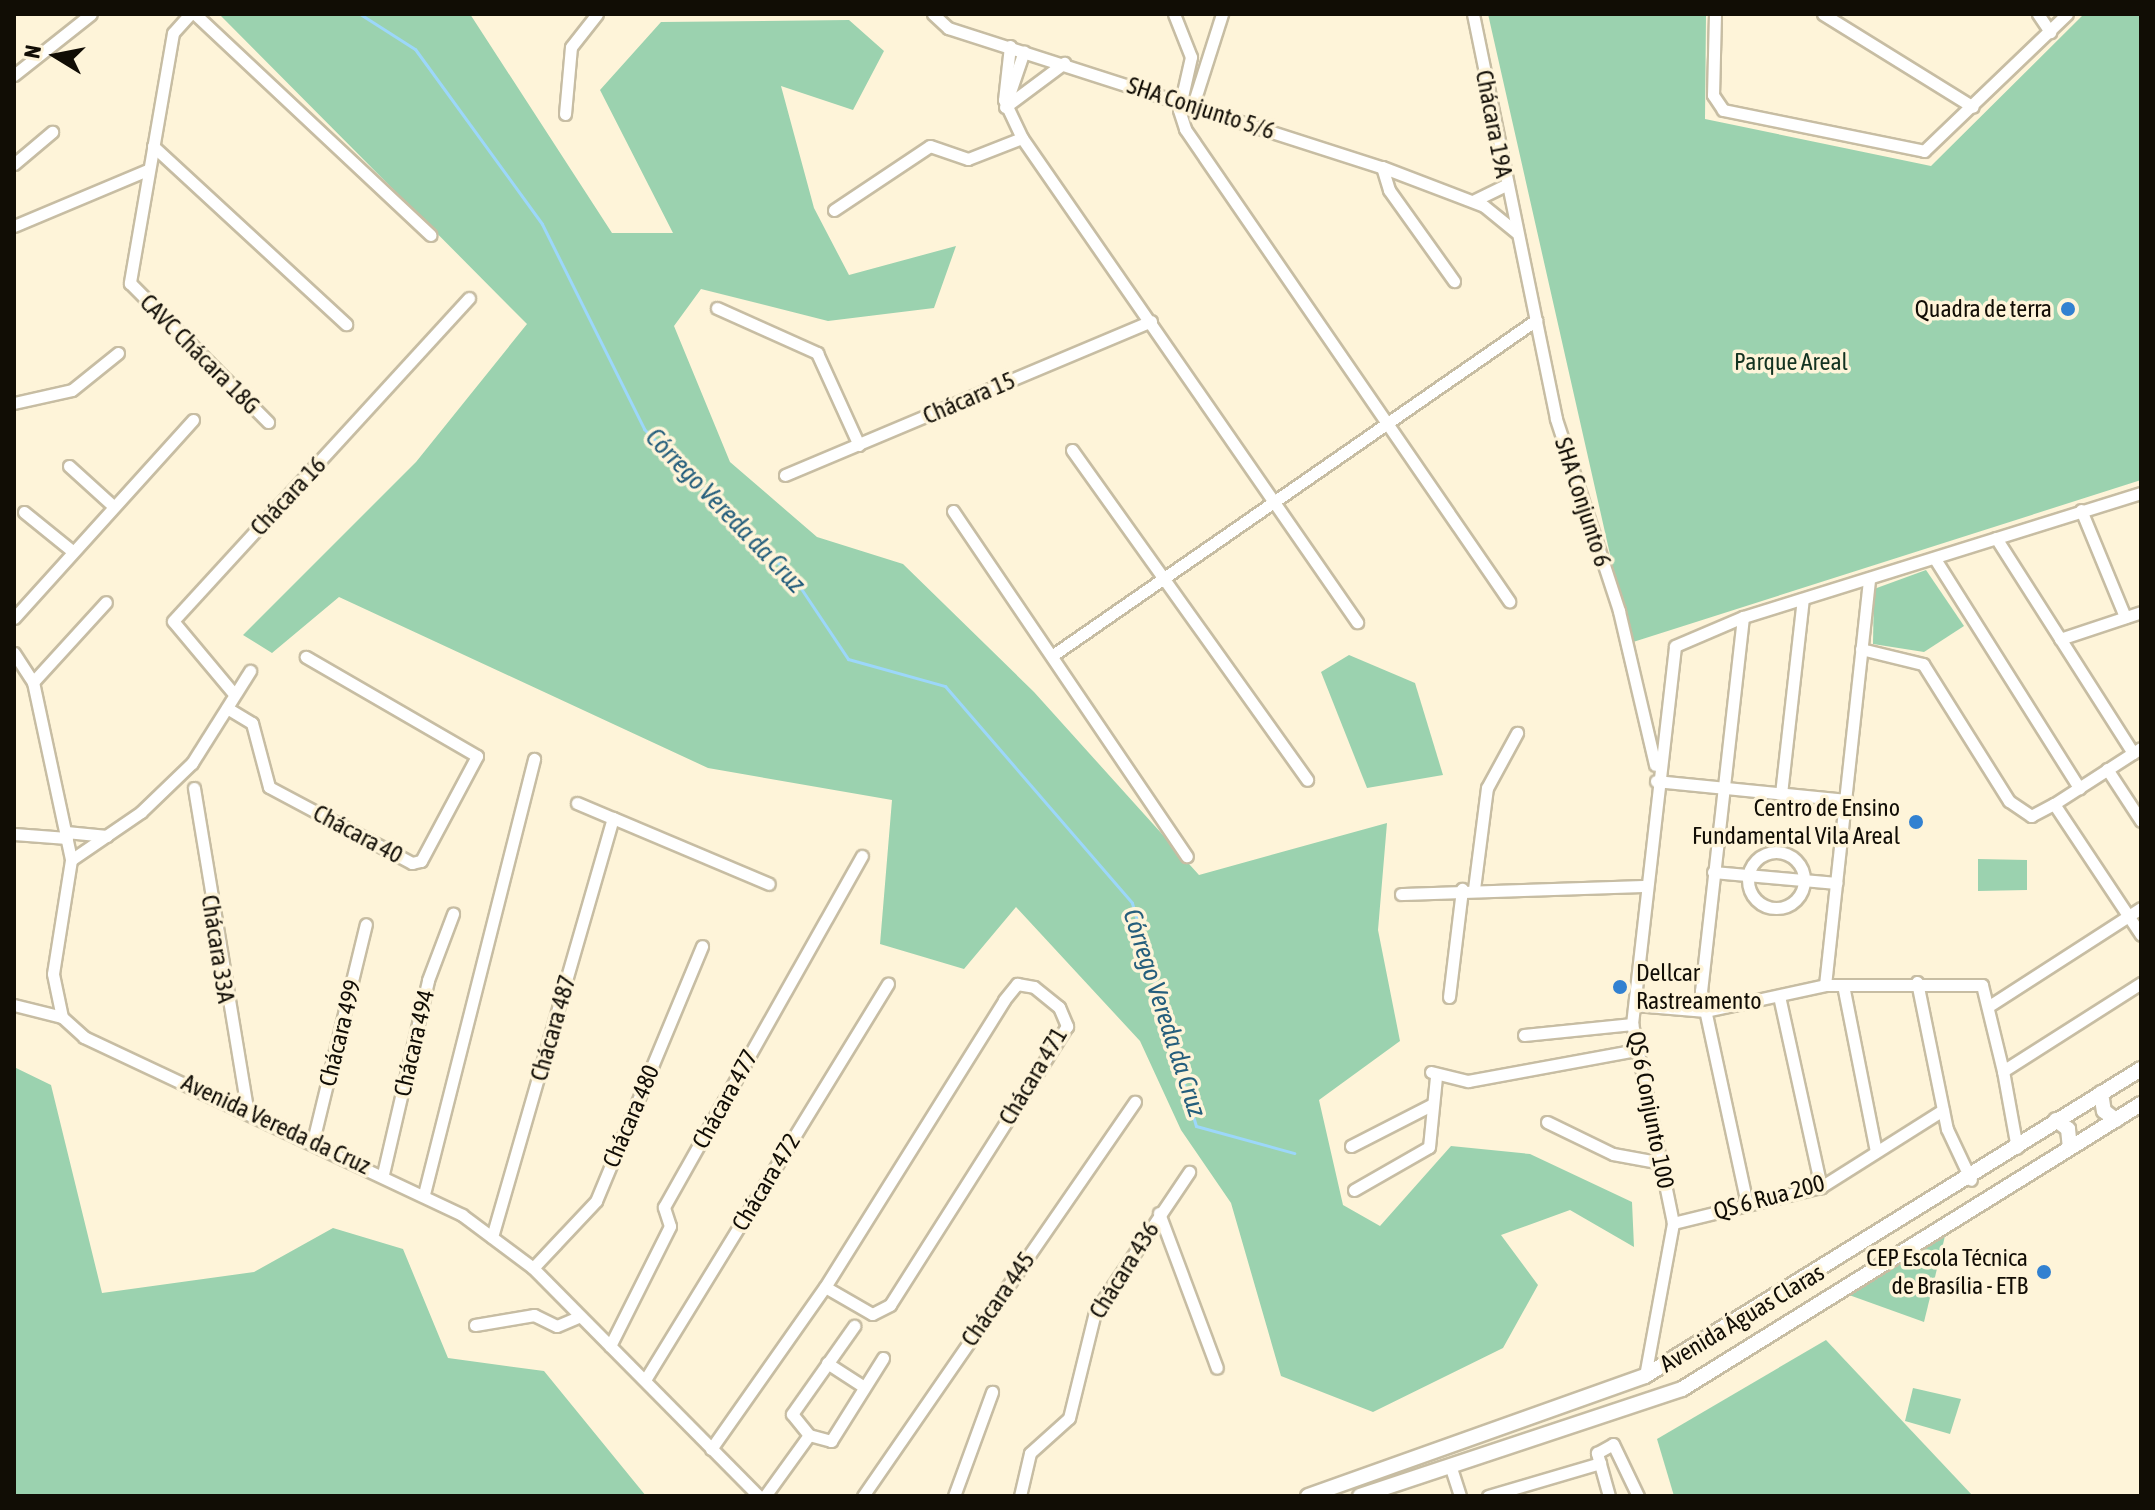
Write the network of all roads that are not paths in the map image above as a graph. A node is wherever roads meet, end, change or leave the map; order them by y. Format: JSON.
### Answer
{"nodes":[{"id":1,"x":91,"y":14,"type":"edge"},
{"id":2,"x":192,"y":14,"type":"edge"},
{"id":3,"x":597,"y":14,"type":"edge"},
{"id":4,"x":933,"y":14,"type":"edge"},
{"id":5,"x":1174,"y":14,"type":"edge"},
{"id":6,"x":1222,"y":14,"type":"edge"},
{"id":7,"x":1473,"y":14,"type":"edge"},
{"id":8,"x":1715,"y":14,"type":"edge"},
{"id":9,"x":1823,"y":14,"type":"edge"},
{"id":10,"x":2038,"y":14,"type":"edge"},
{"id":11,"x":2067,"y":14,"type":"edge"},
{"id":12,"x":2050,"y":32,"type":"junction"},
{"id":13,"x":1010,"y":46,"type":"junction"},
{"id":14,"x":1024,"y":51,"type":"junction"},
{"id":15,"x":1064,"y":63,"type":"junction"},
{"id":16,"x":14,"y":75,"type":"edge"},
{"id":17,"x":1181,"y":101,"type":"junction"},
{"id":18,"x":1193,"y":105,"type":"junction"},
{"id":19,"x":1005,"y":107,"type":"junction"},
{"id":20,"x":1973,"y":107,"type":"junction"},
{"id":21,"x":565,"y":114,"type":"dead end"},
{"id":22,"x":52,"y":132,"type":"dead end"},
{"id":23,"x":1022,"y":138,"type":"junction"},
{"id":24,"x":153,"y":146,"type":"junction"},
{"id":25,"x":14,"y":164,"type":"edge"},
{"id":26,"x":1382,"y":167,"type":"junction"},
{"id":27,"x":147,"y":170,"type":"junction"},
{"id":28,"x":1506,"y":185,"type":"junction"},
{"id":29,"x":1472,"y":201,"type":"junction"},
{"id":30,"x":834,"y":210,"type":"dead end"},
{"id":31,"x":14,"y":226,"type":"edge"},
{"id":32,"x":1517,"y":233,"type":"junction"},
{"id":33,"x":430,"y":235,"type":"dead end"},
{"id":34,"x":1454,"y":281,"type":"dead end"},
{"id":35,"x":469,"y":298,"type":"dead end"},
{"id":36,"x":717,"y":308,"type":"dead end"},
{"id":37,"x":1536,"y":320,"type":"junction"},
{"id":38,"x":1151,"y":321,"type":"junction"},
{"id":39,"x":346,"y":324,"type":"dead end"},
{"id":40,"x":118,"y":353,"type":"dead end"},
{"id":41,"x":14,"y":403,"type":"edge"},
{"id":42,"x":193,"y":420,"type":"dead end"},
{"id":43,"x":268,"y":422,"type":"dead end"},
{"id":44,"x":1390,"y":422,"type":"junction"},
{"id":45,"x":859,"y":445,"type":"junction"},
{"id":46,"x":1072,"y":450,"type":"dead end"},
{"id":47,"x":69,"y":466,"type":"dead end"},
{"id":48,"x":785,"y":475,"type":"dead end"},
{"id":49,"x":2141,"y":493,"type":"edge"},
{"id":50,"x":1275,"y":502,"type":"junction"},
{"id":51,"x":112,"y":505,"type":"junction"},
{"id":52,"x":2081,"y":510,"type":"junction"},
{"id":53,"x":953,"y":511,"type":"dead end"},
{"id":54,"x":24,"y":512,"type":"dead end"},
{"id":55,"x":1996,"y":538,"type":"junction"},
{"id":56,"x":71,"y":550,"type":"junction"},
{"id":57,"x":1935,"y":559,"type":"junction"},
{"id":58,"x":1165,"y":579,"type":"junction"},
{"id":59,"x":1869,"y":580,"type":"junction"},
{"id":60,"x":1803,"y":599,"type":"junction"},
{"id":61,"x":1509,"y":601,"type":"dead end"},
{"id":62,"x":106,"y":602,"type":"dead end"},
{"id":63,"x":2133,"y":614,"type":"edge"},
{"id":64,"x":1743,"y":617,"type":"junction"},
{"id":65,"x":14,"y":618,"type":"edge"},
{"id":66,"x":1357,"y":622,"type":"dead end"},
{"id":67,"x":2141,"y":627,"type":"edge"},
{"id":68,"x":2060,"y":639,"type":"junction"},
{"id":69,"x":1861,"y":649,"type":"junction"},
{"id":70,"x":14,"y":653,"type":"edge"},
{"id":71,"x":1053,"y":655,"type":"junction"},
{"id":72,"x":306,"y":657,"type":"dead end"},
{"id":73,"x":250,"y":671,"type":"dead end"},
{"id":74,"x":33,"y":682,"type":"junction"},
{"id":75,"x":234,"y":694,"type":"junction"},
{"id":76,"x":227,"y":708,"type":"junction"},
{"id":77,"x":1517,"y":733,"type":"dead end"},
{"id":78,"x":2137,"y":750,"type":"edge"},
{"id":79,"x":534,"y":759,"type":"dead end"},
{"id":80,"x":2107,"y":769,"type":"junction"},
{"id":81,"x":1656,"y":775,"type":"junction"},
{"id":82,"x":1307,"y":780,"type":"dead end"},
{"id":83,"x":1722,"y":786,"type":"junction"},
{"id":84,"x":194,"y":788,"type":"dead end"},
{"id":85,"x":2079,"y":788,"type":"junction"},
{"id":86,"x":1781,"y":794,"type":"junction"},
{"id":87,"x":1846,"y":800,"type":"junction"},
{"id":88,"x":577,"y":803,"type":"dead end"},
{"id":89,"x":2054,"y":804,"type":"junction"},
{"id":90,"x":613,"y":818,"type":"junction"},
{"id":91,"x":2141,"y":821,"type":"edge"},
{"id":92,"x":14,"y":834,"type":"edge"},
{"id":93,"x":67,"y":835,"type":"junction"},
{"id":94,"x":107,"y":836,"type":"junction"},
{"id":95,"x":862,"y":856,"type":"dead end"},
{"id":96,"x":1187,"y":856,"type":"dead end"},
{"id":97,"x":71,"y":860,"type":"junction"},
{"id":98,"x":1713,"y":872,"type":"junction"},
{"id":99,"x":1751,"y":877,"type":"junction"},
{"id":100,"x":1801,"y":880,"type":"junction"},
{"id":101,"x":1837,"y":883,"type":"junction"},
{"id":102,"x":769,"y":884,"type":"dead end"},
{"id":103,"x":1645,"y":886,"type":"junction"},
{"id":104,"x":1468,"y":889,"type":"junction"},
{"id":105,"x":1401,"y":894,"type":"dead end"},
{"id":106,"x":2141,"y":908,"type":"edge"},
{"id":107,"x":453,"y":914,"type":"dead end"},
{"id":108,"x":2129,"y":916,"type":"junction"},
{"id":109,"x":366,"y":924,"type":"dead end"},
{"id":110,"x":2141,"y":935,"type":"edge"},
{"id":111,"x":702,"y":946,"type":"dead end"},
{"id":112,"x":1917,"y":982,"type":"junction"},
{"id":113,"x":2141,"y":983,"type":"edge"},
{"id":114,"x":888,"y":984,"type":"dead end"},
{"id":115,"x":1825,"y":985,"type":"junction"},
{"id":116,"x":1843,"y":985,"type":"junction"},
{"id":117,"x":1779,"y":996,"type":"junction"},
{"id":118,"x":1449,"y":997,"type":"dead end"},
{"id":119,"x":14,"y":1005,"type":"edge"},
{"id":120,"x":1635,"y":1005,"type":"junction"},
{"id":121,"x":1989,"y":1006,"type":"junction"},
{"id":122,"x":1706,"y":1011,"type":"junction"},
{"id":123,"x":62,"y":1017,"type":"junction"},
{"id":124,"x":1632,"y":1024,"type":"junction"},
{"id":125,"x":1524,"y":1035,"type":"dead end"},
{"id":126,"x":1637,"y":1050,"type":"junction"},
{"id":127,"x":2141,"y":1069,"type":"edge"},
{"id":128,"x":2003,"y":1071,"type":"junction"},
{"id":129,"x":2101,"y":1093,"type":"junction"},
{"id":130,"x":1135,"y":1102,"type":"dead end"},
{"id":131,"x":2141,"y":1104,"type":"edge"},
{"id":132,"x":1431,"y":1105,"type":"junction"},
{"id":133,"x":247,"y":1109,"type":"junction"},
{"id":134,"x":1943,"y":1110,"type":"junction"},
{"id":135,"x":2056,"y":1120,"type":"junction"},
{"id":136,"x":2116,"y":1120,"type":"junction"},
{"id":137,"x":1547,"y":1122,"type":"dead end"},
{"id":138,"x":313,"y":1141,"type":"junction"},
{"id":139,"x":1351,"y":1146,"type":"dead end"},
{"id":140,"x":2070,"y":1147,"type":"junction"},
{"id":141,"x":2017,"y":1148,"type":"junction"},
{"id":142,"x":1876,"y":1152,"type":"junction"},
{"id":143,"x":1662,"y":1163,"type":"junction"},
{"id":144,"x":1189,"y":1172,"type":"dead end"},
{"id":145,"x":383,"y":1174,"type":"junction"},
{"id":146,"x":1971,"y":1180,"type":"junction"},
{"id":147,"x":1821,"y":1187,"type":"junction"},
{"id":148,"x":1354,"y":1190,"type":"dead end"},
{"id":149,"x":424,"y":1194,"type":"junction"},
{"id":150,"x":1747,"y":1203,"type":"junction"},
{"id":151,"x":1159,"y":1213,"type":"junction"},
{"id":152,"x":1673,"y":1223,"type":"junction"},
{"id":153,"x":492,"y":1237,"type":"junction"},
{"id":154,"x":533,"y":1268,"type":"junction"},
{"id":155,"x":825,"y":1287,"type":"junction"},
{"id":156,"x":580,"y":1316,"type":"junction"},
{"id":157,"x":1745,"y":1319,"type":"junction"},
{"id":158,"x":475,"y":1325,"type":"dead end"},
{"id":159,"x":854,"y":1326,"type":"dead end"},
{"id":160,"x":1756,"y":1345,"type":"junction"},
{"id":161,"x":610,"y":1346,"type":"junction"},
{"id":162,"x":1649,"y":1353,"type":"junction"},
{"id":163,"x":883,"y":1358,"type":"dead end"},
{"id":164,"x":827,"y":1363,"type":"junction"},
{"id":165,"x":1660,"y":1367,"type":"junction"},
{"id":166,"x":1217,"y":1368,"type":"dead end"},
{"id":167,"x":1645,"y":1376,"type":"junction"},
{"id":168,"x":645,"y":1380,"type":"junction"},
{"id":169,"x":864,"y":1387,"type":"junction"},
{"id":170,"x":992,"y":1392,"type":"dead end"},
{"id":171,"x":1597,"y":1395,"type":"junction"},
{"id":172,"x":1604,"y":1420,"type":"junction"},
{"id":173,"x":809,"y":1435,"type":"junction"},
{"id":174,"x":711,"y":1449,"type":"junction"},
{"id":175,"x":1600,"y":1463,"type":"junction"},
{"id":176,"x":1451,"y":1468,"type":"junction"},
{"id":177,"x":762,"y":1496,"type":"edge"},
{"id":178,"x":863,"y":1496,"type":"edge"},
{"id":179,"x":954,"y":1496,"type":"edge"},
{"id":180,"x":1020,"y":1496,"type":"edge"},
{"id":181,"x":1308,"y":1496,"type":"edge"},
{"id":182,"x":1360,"y":1496,"type":"edge"},
{"id":183,"x":1460,"y":1496,"type":"edge"},
{"id":184,"x":1488,"y":1496,"type":"edge"},
{"id":185,"x":1609,"y":1496,"type":"edge"},
{"id":186,"x":1638,"y":1496,"type":"edge"}],
"edges":[{"from":1,"to":16,"type":"street"},
{"from":2,"to":24,"type":"street","name":"CAVC Chácara 18G"},
{"from":2,"to":33,"type":"street","name":"CAVC Chácara 18G"},
{"from":3,"to":21,"type":"street"},
{"from":4,"to":13,"type":"street","name":"SHA Conjunto 5/6"},
{"from":5,"to":17,"type":"street"},
{"from":6,"to":18,"type":"street"},
{"from":7,"to":28,"type":"street","name":"Chácara 19A"},
{"from":8,"to":20,"type":"street"},
{"from":9,"to":20,"type":"street"},
{"from":10,"to":12,"type":"street"},
{"from":11,"to":12,"type":"street"},
{"from":12,"to":20,"type":"street"},
{"from":13,"to":14,"type":"street","name":"SHA Conjunto 5/6"},
{"from":13,"to":19,"type":"street"},
{"from":14,"to":15,"type":"street","name":"SHA Conjunto 5/6"},
{"from":14,"to":19,"type":"street"},
{"from":15,"to":17,"type":"street","name":"SHA Conjunto 5/6"},
{"from":15,"to":19,"type":"street"},
{"from":17,"to":18,"type":"street","name":"SHA Conjunto 5/6"},
{"from":17,"to":44,"type":"street"},
{"from":18,"to":26,"type":"street","name":"SHA Conjunto 5/6"},
{"from":19,"to":23,"type":"street"},
{"from":22,"to":25,"type":"street"},
{"from":23,"to":30,"type":"street"},
{"from":23,"to":38,"type":"street"},
{"from":24,"to":27,"type":"street","name":"CAVC Chácara 18G"},
{"from":24,"to":39,"type":"street"},
{"from":26,"to":29,"type":"street","name":"SHA Conjunto 5/6"},
{"from":26,"to":34,"type":"street"},
{"from":27,"to":31,"type":"street"},
{"from":27,"to":43,"type":"street","name":"CAVC Chácara 18G"},
{"from":28,"to":29,"type":"street"},
{"from":28,"to":32,"type":"street","name":"Chácara 19A"},
{"from":29,"to":32,"type":"street","name":"SHA Conjunto 5/6"},
{"from":32,"to":37,"type":"street","name":"SHA Conjunto 6"},
{"from":35,"to":75,"type":"street","name":"Chácara 16"},
{"from":36,"to":45,"type":"street"},
{"from":37,"to":44,"type":"street"},
{"from":37,"to":81,"type":"street","name":"SHA Conjunto 6"},
{"from":38,"to":45,"type":"street","name":"Chácara 15"},
{"from":38,"to":50,"type":"street"},
{"from":40,"to":41,"type":"street"},
{"from":42,"to":51,"type":"street"},
{"from":44,"to":50,"type":"street"},
{"from":44,"to":61,"type":"street"},
{"from":45,"to":48,"type":"street","name":"Chácara 15"},
{"from":46,"to":58,"type":"street"},
{"from":47,"to":51,"type":"street"},
{"from":49,"to":52,"type":"street"},
{"from":50,"to":58,"type":"street"},
{"from":50,"to":66,"type":"street"},
{"from":51,"to":56,"type":"street"},
{"from":52,"to":55,"type":"street"},
{"from":52,"to":63,"type":"street"},
{"from":53,"to":71,"type":"street"},
{"from":54,"to":56,"type":"street"},
{"from":55,"to":57,"type":"street"},
{"from":55,"to":68,"type":"street"},
{"from":56,"to":65,"type":"street"},
{"from":57,"to":59,"type":"street"},
{"from":57,"to":85,"type":"street"},
{"from":58,"to":71,"type":"street"},
{"from":58,"to":82,"type":"street"},
{"from":59,"to":60,"type":"street"},
{"from":59,"to":69,"type":"street"},
{"from":60,"to":64,"type":"street"},
{"from":60,"to":86,"type":"street"},
{"from":62,"to":74,"type":"street"},
{"from":63,"to":67,"type":"street"},
{"from":63,"to":68,"type":"street"},
{"from":64,"to":81,"type":"street","name":"QS 6 Conjunto 100"},
{"from":64,"to":83,"type":"street"},
{"from":68,"to":78,"type":"street"},
{"from":69,"to":87,"type":"street"},
{"from":69,"to":89,"type":"street"},
{"from":70,"to":74,"type":"street"},
{"from":71,"to":96,"type":"street"},
{"from":72,"to":76,"type":"street","name":"Chácara 40"},
{"from":73,"to":75,"type":"street"},
{"from":74,"to":93,"type":"street"},
{"from":75,"to":76,"type":"street"},
{"from":76,"to":94,"type":"street"},
{"from":77,"to":104,"type":"street"},
{"from":78,"to":80,"type":"street"},
{"from":79,"to":149,"type":"street"},
{"from":80,"to":85,"type":"street"},
{"from":80,"to":91,"type":"street"},
{"from":81,"to":83,"type":"street"},
{"from":81,"to":103,"type":"street","name":"QS 6 Conjunto 100"},
{"from":83,"to":86,"type":"street"},
{"from":83,"to":98,"type":"street"},
{"from":84,"to":133,"type":"street","name":"Chácara 33A"},
{"from":85,"to":89,"type":"street"},
{"from":86,"to":87,"type":"street"},
{"from":87,"to":101,"type":"street"},
{"from":88,"to":90,"type":"street"},
{"from":89,"to":108,"type":"street"},
{"from":90,"to":102,"type":"street"},
{"from":90,"to":153,"type":"street","name":"Chácara 487"},
{"from":92,"to":93,"type":"street"},
{"from":93,"to":94,"type":"street"},
{"from":93,"to":97,"type":"street"},
{"from":94,"to":97,"type":"street"},
{"from":95,"to":161,"type":"street","name":"Chácara 477"},
{"from":97,"to":123,"type":"street"},
{"from":98,"to":99,"type":"street"},
{"from":98,"to":122,"type":"street"},
{"from":99,"to":100,"type":"street"},
{"from":99,"to":100,"type":"street"},
{"from":99,"to":100,"type":"street"},
{"from":100,"to":101,"type":"street"},
{"from":101,"to":115,"type":"street"},
{"from":103,"to":104,"type":"street"},
{"from":103,"to":120,"type":"street","name":"QS 6 Conjunto 100"},
{"from":104,"to":105,"type":"street"},
{"from":104,"to":118,"type":"street"},
{"from":106,"to":108,"type":"street"},
{"from":107,"to":145,"type":"street","name":"Chácara 494"},
{"from":108,"to":110,"type":"street"},
{"from":108,"to":121,"type":"street"},
{"from":109,"to":138,"type":"street","name":"Chácara 499"},
{"from":111,"to":154,"type":"street","name":"Chácara 480"},
{"from":112,"to":116,"type":"street"},
{"from":112,"to":121,"type":"street"},
{"from":112,"to":134,"type":"street"},
{"from":113,"to":128,"type":"street"},
{"from":114,"to":168,"type":"street","name":"Chácara 472"},
{"from":115,"to":116,"type":"street"},
{"from":115,"to":117,"type":"street"},
{"from":116,"to":142,"type":"street"},
{"from":117,"to":122,"type":"street"},
{"from":117,"to":147,"type":"street"},
{"from":119,"to":123,"type":"street"},
{"from":120,"to":122,"type":"street"},
{"from":120,"to":124,"type":"street","name":"QS 6 Conjunto 100"},
{"from":121,"to":128,"type":"street"},
{"from":122,"to":150,"type":"street"},
{"from":123,"to":133,"type":"street","name":"Avenida Vereda da Cruz"},
{"from":124,"to":125,"type":"street"},
{"from":124,"to":126,"type":"street","name":"QS 6 Conjunto 100"},
{"from":126,"to":132,"type":"street"},
{"from":126,"to":143,"type":"street","name":"QS 6 Conjunto 100"},
{"from":127,"to":129,"type":"main road","name":"Avenida Águas Claras"},
{"from":128,"to":141,"type":"street"},
{"from":129,"to":135,"type":"main road","name":"Avenida Águas Claras"},
{"from":129,"to":136,"type":"main road"},
{"from":130,"to":178,"type":"street","name":"Chácara 445"},
{"from":131,"to":136,"type":"main road","name":"Avenida Águas Claras"},
{"from":132,"to":139,"type":"street"},
{"from":132,"to":148,"type":"street"},
{"from":133,"to":138,"type":"street","name":"Avenida Vereda da Cruz"},
{"from":134,"to":142,"type":"street","name":"QS 6 Rua 200"},
{"from":134,"to":146,"type":"street"},
{"from":135,"to":140,"type":"main road"},
{"from":135,"to":141,"type":"main road","name":"Avenida Águas Claras"},
{"from":136,"to":140,"type":"main road","name":"Avenida Águas Claras"},
{"from":137,"to":143,"type":"street"},
{"from":138,"to":145,"type":"street","name":"Avenida Vereda da Cruz"},
{"from":140,"to":160,"type":"main road","name":"Avenida Águas Claras"},
{"from":141,"to":146,"type":"main road","name":"Avenida Águas Claras"},
{"from":142,"to":147,"type":"street","name":"QS 6 Rua 200"},
{"from":143,"to":152,"type":"street","name":"QS 6 Conjunto 100"},
{"from":144,"to":151,"type":"street","name":"Chácara 436"},
{"from":145,"to":149,"type":"street","name":"Avenida Vereda da Cruz"},
{"from":146,"to":157,"type":"main road","name":"Avenida Águas Claras"},
{"from":147,"to":150,"type":"street","name":"QS 6 Rua 200"},
{"from":149,"to":153,"type":"street","name":"Avenida Vereda da Cruz"},
{"from":150,"to":152,"type":"street","name":"QS 6 Rua 200"},
{"from":151,"to":166,"type":"street","name":"Chácara 436"},
{"from":151,"to":180,"type":"street","name":"Chácara 436"},
{"from":152,"to":162,"type":"street","name":"QS 6 Conjunto 100"},
{"from":153,"to":154,"type":"street","name":"Avenida Vereda da Cruz"},
{"from":154,"to":156,"type":"street","name":"Avenida Vereda da Cruz"},
{"from":155,"to":155,"type":"street","name":"Chácara 471"},
{"from":155,"to":174,"type":"street","name":"Chácara 471"},
{"from":156,"to":158,"type":"street"},
{"from":156,"to":161,"type":"street","name":"Avenida Vereda da Cruz"},
{"from":157,"to":160,"type":"main road"},
{"from":157,"to":165,"type":"main road","name":"Avenida Águas Claras"},
{"from":159,"to":164,"type":"street"},
{"from":160,"to":172,"type":"main road","name":"Avenida Águas Claras"},
{"from":161,"to":168,"type":"street","name":"Avenida Vereda da Cruz"},
{"from":162,"to":165,"type":"street"},
{"from":162,"to":167,"type":"street","name":"QS 6 Conjunto 100"},
{"from":163,"to":169,"type":"street"},
{"from":164,"to":169,"type":"street"},
{"from":164,"to":173,"type":"street"},
{"from":165,"to":167,"type":"main road","name":"Avenida Águas Claras"},
{"from":167,"to":171,"type":"main road","name":"Avenida Águas Claras"},
{"from":168,"to":174,"type":"street","name":"Avenida Vereda da Cruz"},
{"from":169,"to":173,"type":"street"},
{"from":170,"to":179,"type":"street"},
{"from":171,"to":172,"type":"main road"},
{"from":171,"to":181,"type":"main road","name":"Avenida Águas Claras"},
{"from":172,"to":176,"type":"main road","name":"Avenida Águas Claras"},
{"from":173,"to":177,"type":"street"},
{"from":174,"to":177,"type":"street","name":"Avenida Vereda da Cruz"},
{"from":175,"to":184,"type":"street"},
{"from":175,"to":185,"type":"street"},
{"from":175,"to":186,"type":"street"},
{"from":176,"to":182,"type":"main road","name":"Avenida Águas Claras"},
{"from":176,"to":183,"type":"street"}]}
